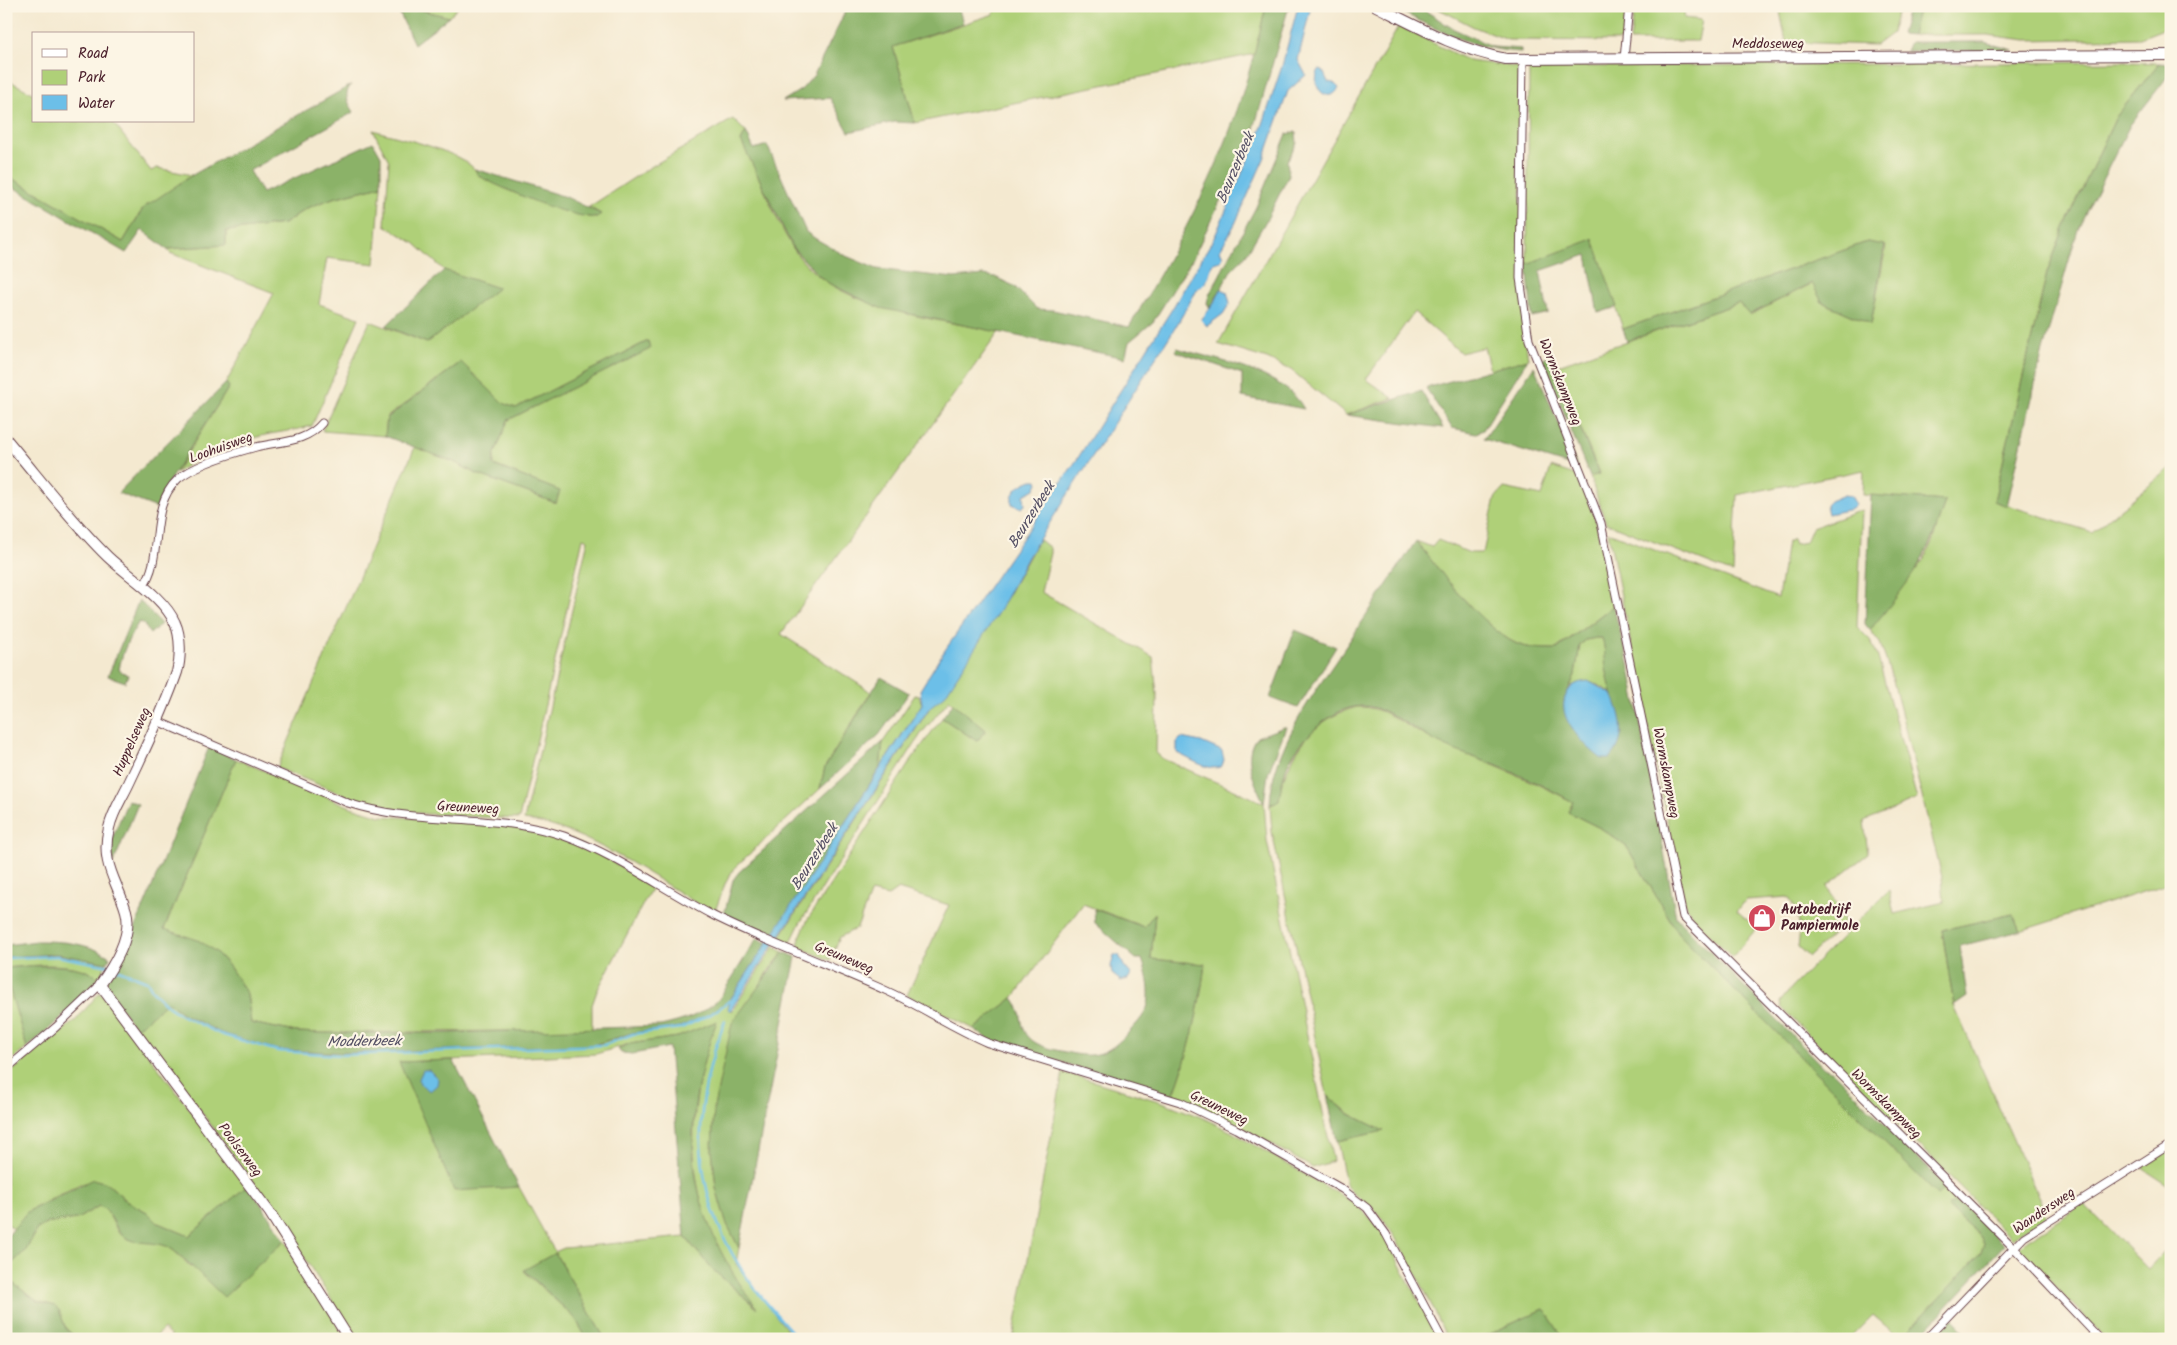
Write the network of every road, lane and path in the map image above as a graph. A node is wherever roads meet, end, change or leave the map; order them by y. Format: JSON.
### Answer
{"nodes":[{"id":1,"x":1376,"y":6,"type":"edge"},
{"id":2,"x":1629,"y":6,"type":"edge"},
{"id":3,"x":2171,"y":55,"type":"edge"},
{"id":4,"x":1523,"y":58,"type":"junction"},
{"id":5,"x":1624,"y":59,"type":"junction"},
{"id":6,"x":322,"y":423,"type":"dead end"},
{"id":7,"x":6,"y":439,"type":"edge"},
{"id":8,"x":143,"y":586,"type":"junction"},
{"id":9,"x":157,"y":721,"type":"junction"},
{"id":10,"x":100,"y":984,"type":"junction"},
{"id":11,"x":6,"y":1068,"type":"edge"},
{"id":12,"x":2171,"y":1144,"type":"edge"},
{"id":13,"x":2013,"y":1248,"type":"junction"},
{"id":14,"x":349,"y":1339,"type":"edge"},
{"id":15,"x":1442,"y":1339,"type":"edge"},
{"id":16,"x":1926,"y":1339,"type":"edge"},
{"id":17,"x":2100,"y":1339,"type":"edge"}],
"edges":[{"from":1,"to":4,"type":"street","name":"Meddoseweg"},
{"from":2,"to":5,"type":"street"},
{"from":3,"to":5,"type":"street","name":"Meddoseweg"},
{"from":4,"to":5,"type":"street","name":"Meddoseweg"},
{"from":4,"to":13,"type":"street","name":"Wormskampweg"},
{"from":6,"to":8,"type":"street","name":"Loohuisweg"},
{"from":7,"to":8,"type":"street","name":"Huppelseweg"},
{"from":8,"to":9,"type":"street","name":"Huppelseweg"},
{"from":9,"to":10,"type":"street","name":"Huppelseweg"},
{"from":9,"to":15,"type":"street","name":"Greuneweg"},
{"from":10,"to":11,"type":"street","name":"Huppelseweg"},
{"from":10,"to":14,"type":"street","name":"Poolserweg"},
{"from":12,"to":13,"type":"street","name":"Wandersweg"},
{"from":13,"to":16,"type":"street","name":"Wandersweg"},
{"from":13,"to":17,"type":"street","name":"Wormskampweg"}]}
